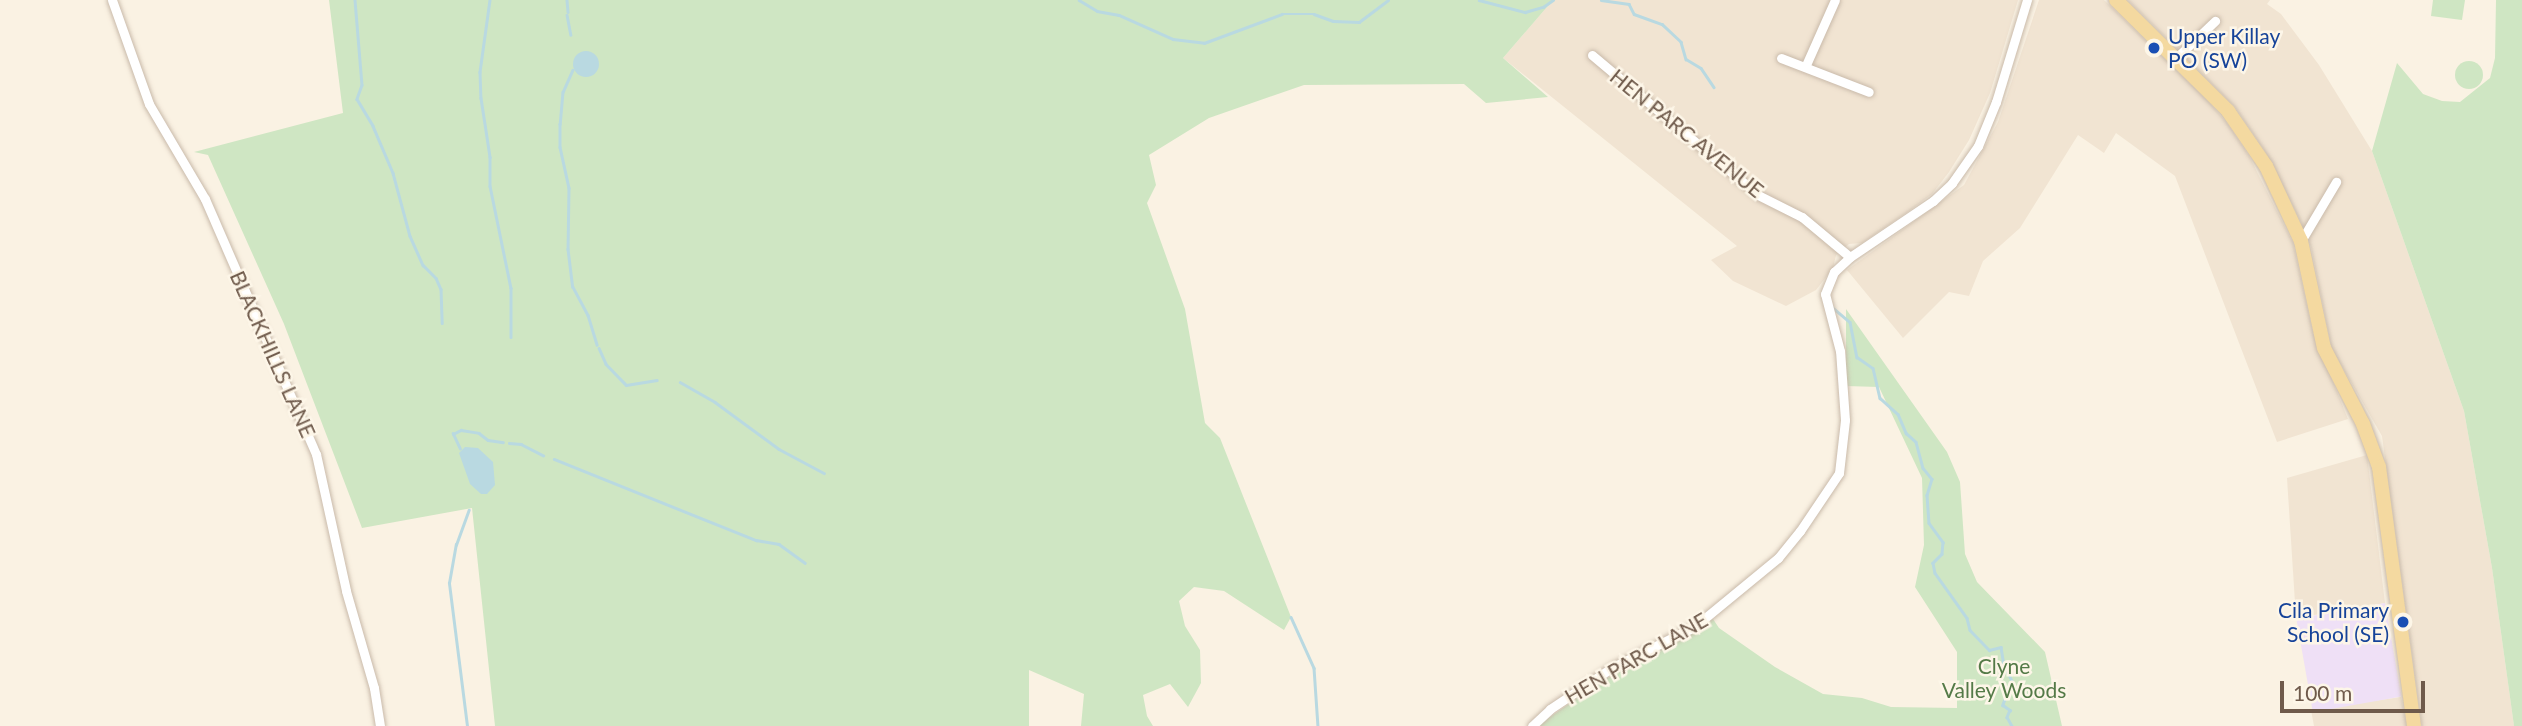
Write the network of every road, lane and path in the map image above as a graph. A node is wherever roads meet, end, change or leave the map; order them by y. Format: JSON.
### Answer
{"nodes":[{"id":1,"x":112,"y":0,"type":"edge"},
{"id":2,"x":1835,"y":0,"type":"edge"},
{"id":3,"x":2027,"y":0,"type":"edge"},
{"id":4,"x":2116,"y":0,"type":"edge"},
{"id":5,"x":2215,"y":21,"type":"dead end"},
{"id":6,"x":1592,"y":55,"type":"dead end"},
{"id":7,"x":1781,"y":58,"type":"dead end"},
{"id":8,"x":2176,"y":58,"type":"junction"},
{"id":9,"x":1806,"y":65,"type":"junction"},
{"id":10,"x":1869,"y":92,"type":"dead end"},
{"id":11,"x":2336,"y":182,"type":"dead end"},
{"id":12,"x":2301,"y":241,"type":"junction"},
{"id":13,"x":1850,"y":257,"type":"junction"},
{"id":14,"x":380,"y":726,"type":"edge"},
{"id":15,"x":1532,"y":726,"type":"edge"},
{"id":16,"x":2414,"y":726,"type":"edge"}],
"edges":[{"from":1,"to":14,"type":"street","name":"BLACKHILLS LANE"},
{"from":2,"to":9,"type":"street"},
{"from":3,"to":13,"type":"street"},
{"from":4,"to":8,"type":"main road"},
{"from":5,"to":8,"type":"street"},
{"from":6,"to":13,"type":"street","name":"HEN PARC AVENUE"},
{"from":7,"to":9,"type":"street"},
{"from":8,"to":12,"type":"main road"},
{"from":9,"to":10,"type":"street"},
{"from":11,"to":12,"type":"street"},
{"from":12,"to":16,"type":"main road"},
{"from":13,"to":15,"type":"street","name":"HEN PARC LANE"}]}
